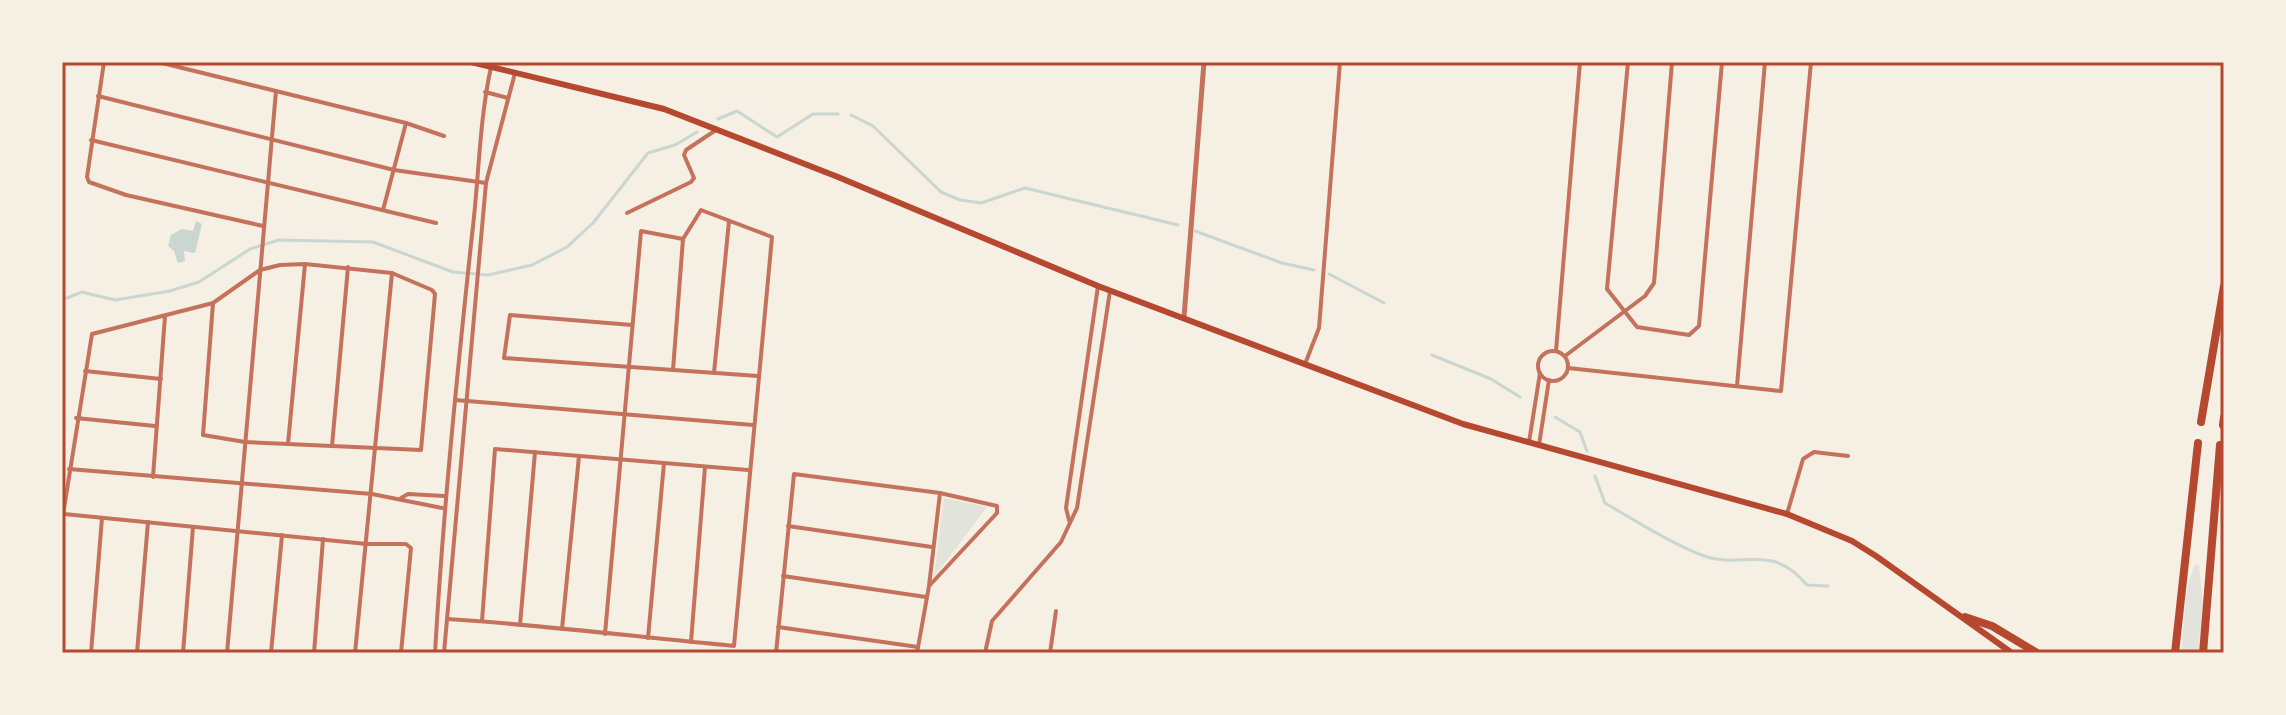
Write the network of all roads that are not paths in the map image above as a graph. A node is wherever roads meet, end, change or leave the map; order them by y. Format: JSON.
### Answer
{"nodes":[{"id":1,"x":104,"y":62,"type":"edge"},
{"id":2,"x":158,"y":62,"type":"edge"},
{"id":3,"x":471,"y":62,"type":"edge"},
{"id":4,"x":1204,"y":62,"type":"edge"},
{"id":5,"x":1340,"y":62,"type":"edge"},
{"id":6,"x":1580,"y":62,"type":"edge"},
{"id":7,"x":1628,"y":62,"type":"edge"},
{"id":8,"x":1672,"y":62,"type":"edge"},
{"id":9,"x":1722,"y":62,"type":"edge"},
{"id":10,"x":1765,"y":62,"type":"edge"},
{"id":11,"x":1811,"y":62,"type":"edge"},
{"id":12,"x":491,"y":67,"type":"junction"},
{"id":13,"x":515,"y":73,"type":"junction"},
{"id":14,"x":276,"y":91,"type":"junction"},
{"id":15,"x":485,"y":92,"type":"junction"},
{"id":16,"x":98,"y":96,"type":"junction"},
{"id":17,"x":508,"y":98,"type":"junction"},
{"id":18,"x":406,"y":123,"type":"junction"},
{"id":19,"x":716,"y":130,"type":"junction"},
{"id":20,"x":444,"y":136,"type":"dead end"},
{"id":21,"x":272,"y":138,"type":"junction"},
{"id":22,"x":91,"y":140,"type":"junction"},
{"id":23,"x":394,"y":170,"type":"junction"},
{"id":24,"x":486,"y":183,"type":"junction"},
{"id":25,"x":266,"y":184,"type":"junction"},
{"id":26,"x":478,"y":184,"type":"junction"},
{"id":27,"x":383,"y":210,"type":"junction"},
{"id":28,"x":627,"y":213,"type":"dead end"},
{"id":29,"x":729,"y":221,"type":"junction"},
{"id":30,"x":436,"y":223,"type":"dead end"},
{"id":31,"x":263,"y":226,"type":"junction"},
{"id":32,"x":683,"y":239,"type":"junction"},
{"id":33,"x":305,"y":264,"type":"junction"},
{"id":34,"x":348,"y":267,"type":"junction"},
{"id":35,"x":260,"y":270,"type":"junction"},
{"id":36,"x":392,"y":273,"type":"junction"},
{"id":37,"x":1098,"y":286,"type":"junction"},
{"id":38,"x":2224,"y":286,"type":"edge"},
{"id":39,"x":1110,"y":291,"type":"junction"},
{"id":40,"x":213,"y":303,"type":"junction"},
{"id":41,"x":1096,"y":306,"type":"junction"},
{"id":42,"x":464,"y":308,"type":"junction"},
{"id":43,"x":1107,"y":308,"type":"junction"},
{"id":44,"x":476,"y":310,"type":"junction"},
{"id":45,"x":1624,"y":312,"type":"junction"},
{"id":46,"x":165,"y":315,"type":"junction"},
{"id":47,"x":1184,"y":317,"type":"junction"},
{"id":48,"x":632,"y":325,"type":"junction"},
{"id":49,"x":1556,"y":351,"type":"junction"},
{"id":50,"x":1565,"y":356,"type":"junction"},
{"id":51,"x":1305,"y":366,"type":"junction"},
{"id":52,"x":629,"y":367,"type":"junction"},
{"id":53,"x":1568,"y":368,"type":"junction"},
{"id":54,"x":673,"y":370,"type":"junction"},
{"id":55,"x":85,"y":371,"type":"junction"},
{"id":56,"x":714,"y":373,"type":"junction"},
{"id":57,"x":1540,"y":373,"type":"junction"},
{"id":58,"x":758,"y":376,"type":"junction"},
{"id":59,"x":161,"y":379,"type":"junction"},
{"id":60,"x":1549,"y":380,"type":"junction"},
{"id":61,"x":1737,"y":386,"type":"junction"},
{"id":62,"x":455,"y":400,"type":"junction"},
{"id":63,"x":468,"y":401,"type":"junction"},
{"id":64,"x":625,"y":414,"type":"junction"},
{"id":65,"x":76,"y":418,"type":"junction"},
{"id":66,"x":2201,"y":422,"type":"dead end"},
{"id":67,"x":753,"y":425,"type":"junction"},
{"id":68,"x":155,"y":426,"type":"junction"},
{"id":69,"x":1530,"y":432,"type":"junction"},
{"id":70,"x":1541,"y":434,"type":"junction"},
{"id":71,"x":245,"y":442,"type":"junction"},
{"id":72,"x":1529,"y":442,"type":"junction"},
{"id":73,"x":2198,"y":443,"type":"dead end"},
{"id":74,"x":288,"y":444,"type":"junction"},
{"id":75,"x":1539,"y":445,"type":"junction"},
{"id":76,"x":2220,"y":445,"type":"dead end"},
{"id":77,"x":332,"y":446,"type":"junction"},
{"id":78,"x":377,"y":449,"type":"junction"},
{"id":79,"x":535,"y":452,"type":"junction"},
{"id":80,"x":579,"y":456,"type":"junction"},
{"id":81,"x":1848,"y":456,"type":"dead end"},
{"id":82,"x":621,"y":460,"type":"junction"},
{"id":83,"x":664,"y":463,"type":"junction"},
{"id":84,"x":705,"y":467,"type":"junction"},
{"id":85,"x":69,"y":469,"type":"junction"},
{"id":86,"x":748,"y":470,"type":"junction"},
{"id":87,"x":153,"y":477,"type":"junction"},
{"id":88,"x":241,"y":484,"type":"junction"},
{"id":89,"x":940,"y":493,"type":"junction"},
{"id":90,"x":372,"y":494,"type":"junction"},
{"id":91,"x":444,"y":496,"type":"junction"},
{"id":92,"x":401,"y":498,"type":"junction"},
{"id":93,"x":444,"y":508,"type":"junction"},
{"id":94,"x":64,"y":514,"type":"edge"},
{"id":95,"x":1787,"y":514,"type":"junction"},
{"id":96,"x":102,"y":518,"type":"junction"},
{"id":97,"x":1069,"y":520,"type":"junction"},
{"id":98,"x":62,"y":521,"type":"edge"},
{"id":99,"x":148,"y":522,"type":"junction"},
{"id":100,"x":788,"y":526,"type":"junction"},
{"id":101,"x":193,"y":527,"type":"junction"},
{"id":102,"x":235,"y":531,"type":"junction"},
{"id":103,"x":282,"y":535,"type":"junction"},
{"id":104,"x":323,"y":539,"type":"junction"},
{"id":105,"x":367,"y":544,"type":"junction"},
{"id":106,"x":932,"y":547,"type":"junction"},
{"id":107,"x":783,"y":576,"type":"junction"},
{"id":108,"x":929,"y":586,"type":"junction"},
{"id":109,"x":926,"y":597,"type":"junction"},
{"id":110,"x":1056,"y":611,"type":"dead end"},
{"id":111,"x":1965,"y":617,"type":"junction"},
{"id":112,"x":448,"y":619,"type":"junction"},
{"id":113,"x":482,"y":621,"type":"junction"},
{"id":114,"x":520,"y":625,"type":"junction"},
{"id":115,"x":778,"y":627,"type":"junction"},
{"id":116,"x":562,"y":630,"type":"junction"},
{"id":117,"x":605,"y":634,"type":"junction"},
{"id":118,"x":648,"y":638,"type":"junction"},
{"id":119,"x":691,"y":642,"type":"junction"},
{"id":120,"x":917,"y":650,"type":"edge"},
{"id":121,"x":91,"y":653,"type":"edge"},
{"id":122,"x":137,"y":653,"type":"edge"},
{"id":123,"x":183,"y":653,"type":"edge"},
{"id":124,"x":227,"y":653,"type":"edge"},
{"id":125,"x":271,"y":653,"type":"edge"},
{"id":126,"x":314,"y":653,"type":"edge"},
{"id":127,"x":355,"y":653,"type":"edge"},
{"id":128,"x":401,"y":653,"type":"edge"},
{"id":129,"x":435,"y":653,"type":"edge"},
{"id":130,"x":444,"y":653,"type":"edge"},
{"id":131,"x":776,"y":653,"type":"edge"},
{"id":132,"x":985,"y":653,"type":"edge"},
{"id":133,"x":1050,"y":653,"type":"edge"},
{"id":134,"x":2012,"y":653,"type":"edge"},
{"id":135,"x":2037,"y":653,"type":"edge"},
{"id":136,"x":2175,"y":653,"type":"edge"},
{"id":137,"x":2203,"y":653,"type":"edge"}],
"edges":[{"from":1,"to":16,"type":"street"},
{"from":2,"to":14,"type":"street"},
{"from":3,"to":12,"type":"main road"},
{"from":4,"to":47,"type":"street"},
{"from":5,"to":51,"type":"street"},
{"from":6,"to":49,"type":"street"},
{"from":7,"to":45,"type":"street"},
{"from":8,"to":45,"type":"street"},
{"from":9,"to":45,"type":"street"},
{"from":10,"to":61,"type":"street"},
{"from":11,"to":61,"type":"street"},
{"from":12,"to":13,"type":"main road"},
{"from":12,"to":15,"type":"street"},
{"from":13,"to":17,"type":"street"},
{"from":13,"to":19,"type":"main road"},
{"from":14,"to":18,"type":"street"},
{"from":14,"to":21,"type":"street"},
{"from":15,"to":17,"type":"street"},
{"from":15,"to":26,"type":"street"},
{"from":16,"to":21,"type":"street"},
{"from":16,"to":22,"type":"street"},
{"from":17,"to":24,"type":"street"},
{"from":18,"to":20,"type":"street"},
{"from":18,"to":23,"type":"street"},
{"from":19,"to":28,"type":"street"},
{"from":19,"to":37,"type":"main road"},
{"from":21,"to":23,"type":"street"},
{"from":21,"to":25,"type":"street"},
{"from":22,"to":25,"type":"street"},
{"from":22,"to":31,"type":"street"},
{"from":23,"to":26,"type":"street"},
{"from":23,"to":27,"type":"street"},
{"from":24,"to":26,"type":"street"},
{"from":24,"to":44,"type":"street"},
{"from":25,"to":27,"type":"street"},
{"from":25,"to":31,"type":"street"},
{"from":26,"to":42,"type":"street"},
{"from":27,"to":30,"type":"street"},
{"from":29,"to":32,"type":"street"},
{"from":29,"to":56,"type":"street"},
{"from":29,"to":58,"type":"street"},
{"from":31,"to":35,"type":"street"},
{"from":32,"to":48,"type":"street"},
{"from":32,"to":54,"type":"street"},
{"from":33,"to":34,"type":"street"},
{"from":33,"to":35,"type":"street"},
{"from":33,"to":74,"type":"street"},
{"from":34,"to":36,"type":"street"},
{"from":34,"to":77,"type":"street"},
{"from":35,"to":40,"type":"street"},
{"from":35,"to":71,"type":"street"},
{"from":36,"to":78,"type":"street"},
{"from":36,"to":78,"type":"street"},
{"from":37,"to":39,"type":"main road"},
{"from":37,"to":41,"type":"street"},
{"from":38,"to":66,"type":"highway"},
{"from":39,"to":43,"type":"street"},
{"from":39,"to":47,"type":"main road"},
{"from":40,"to":46,"type":"street"},
{"from":40,"to":71,"type":"street"},
{"from":41,"to":43,"type":"street"},
{"from":41,"to":97,"type":"street"},
{"from":42,"to":44,"type":"street"},
{"from":42,"to":62,"type":"street"},
{"from":43,"to":97,"type":"street"},
{"from":44,"to":63,"type":"street"},
{"from":45,"to":50,"type":"street"},
{"from":46,"to":55,"type":"street"},
{"from":46,"to":59,"type":"street"},
{"from":47,"to":51,"type":"main road"},
{"from":48,"to":52,"type":"street"},
{"from":48,"to":52,"type":"street"},
{"from":49,"to":50,"type":"street"},
{"from":49,"to":57,"type":"street"},
{"from":50,"to":53,"type":"street"},
{"from":51,"to":72,"type":"main road"},
{"from":52,"to":54,"type":"street"},
{"from":52,"to":64,"type":"street"},
{"from":53,"to":60,"type":"street"},
{"from":53,"to":61,"type":"street"},
{"from":54,"to":56,"type":"street"},
{"from":55,"to":59,"type":"street"},
{"from":55,"to":65,"type":"street"},
{"from":56,"to":58,"type":"street"},
{"from":57,"to":60,"type":"street"},
{"from":57,"to":69,"type":"street"},
{"from":58,"to":67,"type":"street"},
{"from":59,"to":68,"type":"street"},
{"from":60,"to":70,"type":"street"},
{"from":62,"to":63,"type":"street"},
{"from":62,"to":91,"type":"street"},
{"from":63,"to":64,"type":"street"},
{"from":63,"to":112,"type":"street"},
{"from":64,"to":67,"type":"street"},
{"from":64,"to":82,"type":"street"},
{"from":65,"to":68,"type":"street"},
{"from":65,"to":85,"type":"street"},
{"from":67,"to":86,"type":"street"},
{"from":68,"to":87,"type":"street"},
{"from":69,"to":70,"type":"street"},
{"from":69,"to":72,"type":"street"},
{"from":70,"to":75,"type":"street"},
{"from":71,"to":74,"type":"street"},
{"from":71,"to":88,"type":"street"},
{"from":72,"to":75,"type":"main road"},
{"from":73,"to":136,"type":"highway"},
{"from":74,"to":77,"type":"street"},
{"from":75,"to":95,"type":"main road"},
{"from":76,"to":137,"type":"highway"},
{"from":77,"to":78,"type":"street"},
{"from":78,"to":90,"type":"street"},
{"from":79,"to":80,"type":"street"},
{"from":79,"to":113,"type":"street"},
{"from":79,"to":114,"type":"street"},
{"from":80,"to":82,"type":"street"},
{"from":80,"to":116,"type":"street"},
{"from":81,"to":95,"type":"street"},
{"from":82,"to":83,"type":"street"},
{"from":82,"to":117,"type":"street"},
{"from":83,"to":84,"type":"street"},
{"from":83,"to":118,"type":"street"},
{"from":84,"to":86,"type":"street"},
{"from":84,"to":119,"type":"street"},
{"from":85,"to":87,"type":"street"},
{"from":85,"to":94,"type":"street"},
{"from":86,"to":119,"type":"street"},
{"from":87,"to":88,"type":"street"},
{"from":88,"to":90,"type":"street"},
{"from":88,"to":102,"type":"street"},
{"from":89,"to":100,"type":"street"},
{"from":89,"to":106,"type":"street"},
{"from":89,"to":108,"type":"street"},
{"from":90,"to":92,"type":"street"},
{"from":90,"to":105,"type":"street"},
{"from":91,"to":92,"type":"street"},
{"from":91,"to":93,"type":"street"},
{"from":92,"to":93,"type":"street"},
{"from":93,"to":129,"type":"street"},
{"from":94,"to":96,"type":"street"},
{"from":94,"to":98,"type":"street"},
{"from":95,"to":111,"type":"main road"},
{"from":96,"to":99,"type":"street"},
{"from":96,"to":121,"type":"street"},
{"from":97,"to":132,"type":"street"},
{"from":99,"to":101,"type":"street"},
{"from":99,"to":122,"type":"street"},
{"from":100,"to":106,"type":"street"},
{"from":100,"to":107,"type":"street"},
{"from":101,"to":102,"type":"street"},
{"from":101,"to":123,"type":"street"},
{"from":102,"to":103,"type":"street"},
{"from":102,"to":124,"type":"street"},
{"from":103,"to":104,"type":"street"},
{"from":103,"to":125,"type":"street"},
{"from":104,"to":105,"type":"street"},
{"from":104,"to":126,"type":"street"},
{"from":105,"to":127,"type":"street"},
{"from":105,"to":128,"type":"street"},
{"from":106,"to":108,"type":"street"},
{"from":107,"to":109,"type":"street"},
{"from":107,"to":115,"type":"street"},
{"from":108,"to":109,"type":"street"},
{"from":109,"to":120,"type":"street"},
{"from":110,"to":133,"type":"street"},
{"from":111,"to":134,"type":"main road"},
{"from":111,"to":135,"type":"highway"},
{"from":112,"to":113,"type":"street"},
{"from":112,"to":130,"type":"street"},
{"from":113,"to":114,"type":"street"},
{"from":114,"to":116,"type":"street"},
{"from":115,"to":120,"type":"street"},
{"from":115,"to":131,"type":"street"},
{"from":116,"to":117,"type":"street"},
{"from":117,"to":118,"type":"street"},
{"from":118,"to":119,"type":"street"}]}
